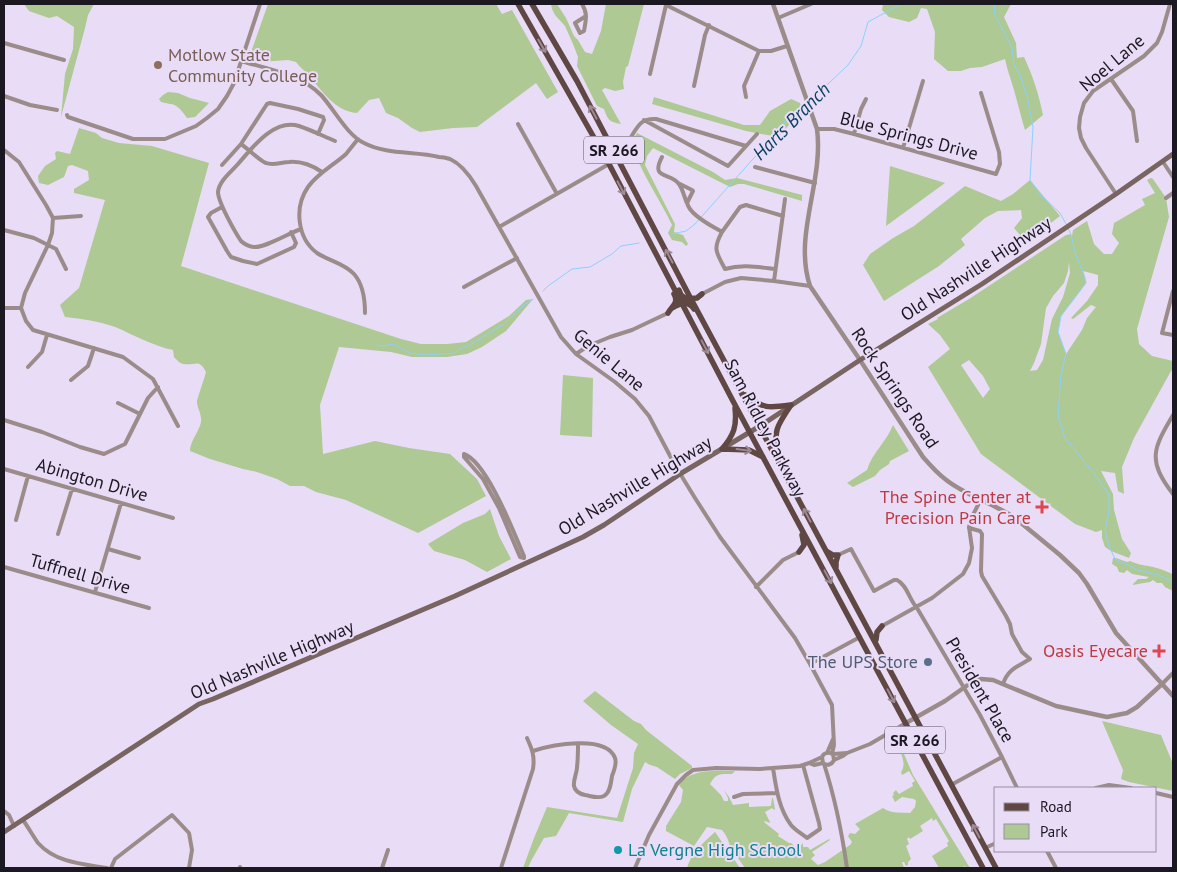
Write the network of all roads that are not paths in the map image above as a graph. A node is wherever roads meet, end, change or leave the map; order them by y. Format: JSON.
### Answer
{"nodes":[{"id":1,"x":260,"y":4,"type":"edge"},
{"id":2,"x":518,"y":4,"type":"edge"},
{"id":3,"x":532,"y":4,"type":"edge"},
{"id":4,"x":582,"y":4,"type":"edge"},
{"id":5,"x":773,"y":4,"type":"edge"},
{"id":6,"x":811,"y":4,"type":"edge"},
{"id":7,"x":1170,"y":4,"type":"edge"},
{"id":8,"x":586,"y":16,"type":"dead end"},
{"id":9,"x":778,"y":18,"type":"junction"},
{"id":10,"x":709,"y":25,"type":"junction"},
{"id":11,"x":4,"y":43,"type":"edge"},
{"id":12,"x":787,"y":46,"type":"junction"},
{"id":13,"x":759,"y":50,"type":"junction"},
{"id":14,"x":64,"y":60,"type":"dead end"},
{"id":15,"x":241,"y":61,"type":"junction"},
{"id":16,"x":650,"y":74,"type":"dead end"},
{"id":17,"x":1111,"y":79,"type":"junction"},
{"id":18,"x":923,"y":81,"type":"dead end"},
{"id":19,"x":694,"y":86,"type":"dead end"},
{"id":20,"x":981,"y":93,"type":"dead end"},
{"id":21,"x":4,"y":96,"type":"edge"},
{"id":22,"x":746,"y":96,"type":"dead end"},
{"id":23,"x":866,"y":100,"type":"dead end"},
{"id":24,"x":57,"y":110,"type":"dead end"},
{"id":25,"x":67,"y":116,"type":"dead end"},
{"id":26,"x":644,"y":120,"type":"junction"},
{"id":27,"x":666,"y":122,"type":"junction"},
{"id":28,"x":518,"y":124,"type":"dead end"},
{"id":29,"x":677,"y":125,"type":"junction"},
{"id":30,"x":817,"y":129,"type":"junction"},
{"id":31,"x":662,"y":130,"type":"junction"},
{"id":32,"x":318,"y":134,"type":"junction"},
{"id":33,"x":757,"y":134,"type":"dead end"},
{"id":34,"x":854,"y":134,"type":"junction"},
{"id":35,"x":672,"y":135,"type":"junction"},
{"id":36,"x":358,"y":139,"type":"junction"},
{"id":37,"x":334,"y":141,"type":"dead end"},
{"id":38,"x":1137,"y":141,"type":"dead end"},
{"id":39,"x":241,"y":144,"type":"junction"},
{"id":40,"x":746,"y":146,"type":"junction"},
{"id":41,"x":903,"y":148,"type":"junction"},
{"id":42,"x":4,"y":150,"type":"edge"},
{"id":43,"x":250,"y":151,"type":"junction"},
{"id":44,"x":1173,"y":154,"type":"edge"},
{"id":45,"x":662,"y":156,"type":"dead end"},
{"id":46,"x":617,"y":157,"type":"junction"},
{"id":47,"x":1163,"y":162,"type":"junction"},
{"id":48,"x":609,"y":164,"type":"junction"},
{"id":49,"x":222,"y":165,"type":"dead end"},
{"id":50,"x":756,"y":167,"type":"dead end"},
{"id":51,"x":322,"y":172,"type":"junction"},
{"id":52,"x":1173,"y":177,"type":"edge"},
{"id":53,"x":678,"y":183,"type":"junction"},
{"id":54,"x":815,"y":183,"type":"junction"},
{"id":55,"x":1173,"y":193,"type":"edge"},
{"id":56,"x":557,"y":194,"type":"junction"},
{"id":57,"x":1116,"y":194,"type":"junction"},
{"id":58,"x":1166,"y":198,"type":"dead end"},
{"id":59,"x":785,"y":200,"type":"dead end"},
{"id":60,"x":687,"y":203,"type":"junction"},
{"id":61,"x":222,"y":207,"type":"junction"},
{"id":62,"x":81,"y":216,"type":"dead end"},
{"id":63,"x":783,"y":216,"type":"junction"},
{"id":64,"x":53,"y":218,"type":"junction"},
{"id":65,"x":500,"y":227,"type":"junction"},
{"id":66,"x":301,"y":229,"type":"junction"},
{"id":67,"x":4,"y":230,"type":"edge"},
{"id":68,"x":291,"y":232,"type":"junction"},
{"id":69,"x":722,"y":232,"type":"junction"},
{"id":70,"x":48,"y":245,"type":"junction"},
{"id":71,"x":655,"y":253,"type":"junction"},
{"id":72,"x":517,"y":258,"type":"junction"},
{"id":73,"x":66,"y":269,"type":"dead end"},
{"id":74,"x":725,"y":269,"type":"junction"},
{"id":75,"x":775,"y":269,"type":"junction"},
{"id":76,"x":730,"y":280,"type":"junction"},
{"id":77,"x":774,"y":281,"type":"junction"},
{"id":78,"x":810,"y":286,"type":"junction"},
{"id":79,"x":464,"y":287,"type":"dead end"},
{"id":80,"x":688,"y":291,"type":"junction"},
{"id":81,"x":1173,"y":291,"type":"edge"},
{"id":82,"x":702,"y":294,"type":"junction"},
{"id":83,"x":691,"y":299,"type":"junction"},
{"id":84,"x":682,"y":303,"type":"junction"},
{"id":85,"x":4,"y":308,"type":"edge"},
{"id":86,"x":21,"y":308,"type":"junction"},
{"id":87,"x":670,"y":310,"type":"junction"},
{"id":88,"x":365,"y":313,"type":"dead end"},
{"id":89,"x":688,"y":314,"type":"junction"},
{"id":90,"x":47,"y":335,"type":"junction"},
{"id":91,"x":1173,"y":335,"type":"edge"},
{"id":92,"x":717,"y":346,"type":"junction"},
{"id":93,"x":94,"y":348,"type":"junction"},
{"id":94,"x":576,"y":354,"type":"junction"},
{"id":95,"x":860,"y":360,"type":"junction"},
{"id":96,"x":28,"y":367,"type":"dead end"},
{"id":97,"x":72,"y":380,"type":"dead end"},
{"id":98,"x":158,"y":387,"type":"junction"},
{"id":99,"x":742,"y":393,"type":"junction"},
{"id":100,"x":734,"y":403,"type":"junction"},
{"id":101,"x":118,"y":404,"type":"dead end"},
{"id":102,"x":791,"y":405,"type":"junction"},
{"id":103,"x":140,"y":414,"type":"junction"},
{"id":104,"x":1173,"y":414,"type":"edge"},
{"id":105,"x":4,"y":420,"type":"edge"},
{"id":106,"x":1168,"y":424,"type":"junction"},
{"id":107,"x":178,"y":426,"type":"dead end"},
{"id":108,"x":760,"y":426,"type":"junction"},
{"id":109,"x":1173,"y":427,"type":"edge"},
{"id":110,"x":750,"y":432,"type":"junction"},
{"id":111,"x":722,"y":449,"type":"junction"},
{"id":112,"x":464,"y":454,"type":"dead end"},
{"id":113,"x":764,"y":457,"type":"junction"},
{"id":114,"x":778,"y":460,"type":"junction"},
{"id":115,"x":4,"y":469,"type":"edge"},
{"id":116,"x":680,"y":474,"type":"junction"},
{"id":117,"x":28,"y":476,"type":"junction"},
{"id":118,"x":72,"y":489,"type":"junction"},
{"id":119,"x":1173,"y":494,"type":"edge"},
{"id":120,"x":981,"y":500,"type":"junction"},
{"id":121,"x":121,"y":503,"type":"junction"},
{"id":122,"x":173,"y":518,"type":"dead end"},
{"id":123,"x":16,"y":520,"type":"dead end"},
{"id":124,"x":798,"y":521,"type":"junction"},
{"id":125,"x":969,"y":528,"type":"junction"},
{"id":126,"x":58,"y":534,"type":"dead end"},
{"id":127,"x":825,"y":548,"type":"junction"},
{"id":128,"x":108,"y":549,"type":"junction"},
{"id":129,"x":799,"y":552,"type":"junction"},
{"id":130,"x":815,"y":554,"type":"junction"},
{"id":131,"x":838,"y":555,"type":"junction"},
{"id":132,"x":139,"y":558,"type":"dead end"},
{"id":133,"x":524,"y":558,"type":"dead end"},
{"id":134,"x":4,"y":567,"type":"edge"},
{"id":135,"x":837,"y":570,"type":"junction"},
{"id":136,"x":756,"y":586,"type":"junction"},
{"id":137,"x":95,"y":592,"type":"junction"},
{"id":138,"x":149,"y":608,"type":"dead end"},
{"id":139,"x":917,"y":608,"type":"junction"},
{"id":140,"x":864,"y":620,"type":"junction"},
{"id":141,"x":882,"y":626,"type":"junction"},
{"id":142,"x":860,"y":637,"type":"junction"},
{"id":143,"x":877,"y":645,"type":"junction"},
{"id":144,"x":810,"y":664,"type":"junction"},
{"id":145,"x":1173,"y":674,"type":"edge"},
{"id":146,"x":1003,"y":684,"type":"junction"},
{"id":147,"x":1162,"y":684,"type":"junction"},
{"id":148,"x":964,"y":687,"type":"junction"},
{"id":149,"x":1173,"y":696,"type":"edge"},
{"id":150,"x":916,"y":717,"type":"junction"},
{"id":151,"x":906,"y":723,"type":"junction"},
{"id":152,"x":527,"y":738,"type":"dead end"},
{"id":153,"x":578,"y":744,"type":"junction"},
{"id":154,"x":533,"y":750,"type":"junction"},
{"id":155,"x":847,"y":753,"type":"junction"},
{"id":156,"x":831,"y":754,"type":"junction"},
{"id":157,"x":822,"y":757,"type":"junction"},
{"id":158,"x":1002,"y":757,"type":"junction"},
{"id":159,"x":833,"y":762,"type":"junction"},
{"id":160,"x":809,"y":763,"type":"junction"},
{"id":161,"x":823,"y":763,"type":"junction"},
{"id":162,"x":803,"y":765,"type":"junction"},
{"id":163,"x":774,"y":768,"type":"junction"},
{"id":164,"x":828,"y":778,"type":"junction"},
{"id":165,"x":951,"y":785,"type":"junction"},
{"id":166,"x":1017,"y":787,"type":"edge"},
{"id":167,"x":1100,"y":787,"type":"edge"},
{"id":168,"x":1124,"y":787,"type":"edge"},
{"id":169,"x":777,"y":793,"type":"junction"},
{"id":170,"x":1157,"y":793,"type":"edge"},
{"id":171,"x":734,"y":797,"type":"dead end"},
{"id":172,"x":1173,"y":797,"type":"edge"},
{"id":173,"x":4,"y":811,"type":"edge"},
{"id":174,"x":24,"y":820,"type":"junction"},
{"id":175,"x":14,"y":826,"type":"junction"},
{"id":176,"x":4,"y":832,"type":"edge"},
{"id":177,"x":994,"y":844,"type":"edge"},
{"id":178,"x":985,"y":848,"type":"junction"},
{"id":179,"x":388,"y":850,"type":"dead end"},
{"id":180,"x":1048,"y":852,"type":"edge"},
{"id":181,"x":107,"y":868,"type":"edge"},
{"id":182,"x":111,"y":868,"type":"edge"},
{"id":183,"x":190,"y":868,"type":"edge"},
{"id":184,"x":382,"y":868,"type":"edge"},
{"id":185,"x":501,"y":868,"type":"edge"},
{"id":186,"x":635,"y":868,"type":"edge"},
{"id":187,"x":847,"y":868,"type":"edge"},
{"id":188,"x":983,"y":868,"type":"edge"},
{"id":189,"x":996,"y":868,"type":"edge"},
{"id":190,"x":1056,"y":868,"type":"edge"}],
"edges":[{"from":1,"to":15,"type":"street"},
{"from":2,"to":48,"type":"main road","name":"Sam Ridley Parkway","number":"SR 266","one_way":true},
{"from":46,"to":3,"type":"main road","name":"Sam Ridley Parkway","number":"SR 266","one_way":true},
{"from":4,"to":8,"type":"street"},
{"from":5,"to":9,"type":"street","name":"Rock Springs Road"},
{"from":6,"to":9,"type":"street"},
{"from":7,"to":17,"type":"street","name":"Noel Lane"},
{"from":9,"to":12,"type":"street","name":"Rock Springs Road"},
{"from":10,"to":13,"type":"street"},
{"from":10,"to":16,"type":"street"},
{"from":10,"to":19,"type":"street"},
{"from":11,"to":14,"type":"street"},
{"from":12,"to":13,"type":"street"},
{"from":12,"to":30,"type":"street","name":"Rock Springs Road"},
{"from":13,"to":22,"type":"street"},
{"from":15,"to":25,"type":"street"},
{"from":15,"to":36,"type":"street","name":"Genie Lane"},
{"from":17,"to":38,"type":"street"},
{"from":17,"to":57,"type":"street","name":"Noel Lane"},
{"from":18,"to":41,"type":"street"},
{"from":20,"to":41,"type":"street","name":"Blue Springs Drive"},
{"from":21,"to":24,"type":"street"},
{"from":23,"to":34,"type":"street"},
{"from":26,"to":27,"type":"street"},
{"from":26,"to":31,"type":"street"},
{"from":26,"to":46,"type":"street"},
{"from":27,"to":29,"type":"street"},
{"from":27,"to":31,"type":"street"},
{"from":28,"to":56,"type":"street"},
{"from":29,"to":35,"type":"street"},
{"from":29,"to":40,"type":"street"},
{"from":30,"to":34,"type":"street","name":"Blue Springs Drive"},
{"from":30,"to":54,"type":"street","name":"Rock Springs Road"},
{"from":31,"to":35,"type":"street"},
{"from":32,"to":37,"type":"street"},
{"from":32,"to":39,"type":"street"},
{"from":32,"to":43,"type":"street"},
{"from":33,"to":40,"type":"street"},
{"from":34,"to":41,"type":"street","name":"Blue Springs Drive"},
{"from":35,"to":40,"type":"street"},
{"from":36,"to":51,"type":"street"},
{"from":36,"to":65,"type":"street","name":"Genie Lane"},
{"from":39,"to":43,"type":"street"},
{"from":39,"to":49,"type":"street"},
{"from":42,"to":64,"type":"street"},
{"from":43,"to":51,"type":"street"},
{"from":43,"to":61,"type":"street"},
{"from":44,"to":47,"type":"main road","name":"Old Nashville Highway"},
{"from":45,"to":53,"type":"street"},
{"from":46,"to":48,"type":"street"},
{"from":80,"to":46,"type":"main road","name":"Sam Ridley Parkway","number":"SR 266","one_way":true},
{"from":47,"to":52,"type":"street"},
{"from":47,"to":57,"type":"main road","name":"Old Nashville Highway"},
{"from":48,"to":56,"type":"street"},
{"from":48,"to":71,"type":"main road","name":"Sam Ridley Parkway","number":"SR 266","one_way":true},
{"from":50,"to":54,"type":"street"},
{"from":51,"to":66,"type":"street"},
{"from":53,"to":60,"type":"street"},
{"from":53,"to":60,"type":"street"},
{"from":54,"to":78,"type":"street","name":"Rock Springs Road"},
{"from":55,"to":58,"type":"street"},
{"from":56,"to":65,"type":"street"},
{"from":57,"to":95,"type":"main road","name":"Old Nashville Highway"},
{"from":59,"to":63,"type":"street"},
{"from":60,"to":69,"type":"street"},
{"from":61,"to":68,"type":"street"},
{"from":61,"to":68,"type":"street"},
{"from":62,"to":64,"type":"street"},
{"from":63,"to":69,"type":"street"},
{"from":63,"to":75,"type":"street"},
{"from":64,"to":70,"type":"street"},
{"from":65,"to":72,"type":"street","name":"Genie Lane"},
{"from":66,"to":68,"type":"street"},
{"from":66,"to":88,"type":"street"},
{"from":67,"to":70,"type":"street"},
{"from":69,"to":74,"type":"street"},
{"from":70,"to":73,"type":"street"},
{"from":70,"to":86,"type":"street"},
{"from":71,"to":83,"type":"main road"},
{"from":71,"to":84,"type":"main road","name":"Sam Ridley Parkway","number":"SR 266"},
{"from":71,"to":87,"type":"main road"},
{"from":72,"to":79,"type":"street"},
{"from":72,"to":94,"type":"street","name":"Genie Lane"},
{"from":74,"to":75,"type":"street"},
{"from":74,"to":76,"type":"street"},
{"from":75,"to":77,"type":"street"},
{"from":76,"to":77,"type":"street"},
{"from":76,"to":82,"type":"street"},
{"from":77,"to":78,"type":"street"},
{"from":78,"to":95,"type":"street","name":"Rock Springs Road"},
{"from":80,"to":82,"type":"main road"},
{"from":80,"to":83,"type":"main road","name":"Sam Ridley Parkway","number":"SR 266"},
{"from":81,"to":91,"type":"street"},
{"from":82,"to":83,"type":"main road"},
{"from":83,"to":92,"type":"main road","name":"Sam Ridley Parkway","number":"SR 266"},
{"from":84,"to":87,"type":"main road"},
{"from":84,"to":89,"type":"main road","name":"Sam Ridley Parkway","number":"SR 266"},
{"from":84,"to":92,"type":"main road"},
{"from":85,"to":86,"type":"street"},
{"from":86,"to":90,"type":"street"},
{"from":87,"to":89,"type":"main road"},
{"from":87,"to":94,"type":"street"},
{"from":89,"to":100,"type":"main road","name":"Sam Ridley Parkway","number":"SR 266","one_way":true},
{"from":90,"to":93,"type":"street"},
{"from":90,"to":96,"type":"street"},
{"from":92,"to":99,"type":"main road","name":"Sam Ridley Parkway","number":"SR 266"},
{"from":93,"to":97,"type":"street"},
{"from":93,"to":98,"type":"street"},
{"from":94,"to":116,"type":"street","name":"Genie Lane"},
{"from":95,"to":102,"type":"main road","name":"Old Nashville Highway"},
{"from":95,"to":120,"type":"street","name":"Rock Springs Road"},
{"from":98,"to":103,"type":"street"},
{"from":98,"to":107,"type":"street"},
{"from":99,"to":102,"type":"main road"},
{"from":99,"to":108,"type":"main road","name":"Sam Ridley Parkway","number":"SR 266"},
{"from":100,"to":110,"type":"main road","name":"Sam Ridley Parkway","number":"SR 266"},
{"from":100,"to":111,"type":"main road"},
{"from":101,"to":103,"type":"street"},
{"from":102,"to":108,"type":"main road","name":"Old Nashville Highway"},
{"from":102,"to":114,"type":"main road"},
{"from":103,"to":105,"type":"street"},
{"from":104,"to":106,"type":"street"},
{"from":106,"to":109,"type":"street"},
{"from":106,"to":119,"type":"street"},
{"from":108,"to":110,"type":"main road","name":"Old Nashville Highway"},
{"from":108,"to":114,"type":"main road","name":"Sam Ridley Parkway","number":"SR 266"},
{"from":110,"to":111,"type":"main road","name":"Old Nashville Highway"},
{"from":110,"to":113,"type":"main road","name":"Sam Ridley Parkway","number":"SR 266"},
{"from":111,"to":113,"type":"main road","one_way":true},
{"from":111,"to":116,"type":"main road","name":"Old Nashville Highway"},
{"from":112,"to":133,"type":"street"},
{"from":113,"to":124,"type":"main road","name":"Sam Ridley Parkway","number":"SR 266"},
{"from":127,"to":114,"type":"main road","name":"Sam Ridley Parkway","number":"SR 266","one_way":true},
{"from":115,"to":117,"type":"street","name":"Abington Drive"},
{"from":116,"to":136,"type":"street","name":"Genie Lane"},
{"from":116,"to":174,"type":"main road","name":"Old Nashville Highway"},
{"from":117,"to":118,"type":"street","name":"Abington Drive"},
{"from":117,"to":123,"type":"street"},
{"from":118,"to":121,"type":"street","name":"Abington Drive"},
{"from":118,"to":126,"type":"street"},
{"from":120,"to":125,"type":"street"},
{"from":120,"to":147,"type":"street","name":"Rock Springs Road"},
{"from":121,"to":122,"type":"street","name":"Abington Drive"},
{"from":121,"to":128,"type":"street"},
{"from":124,"to":129,"type":"main road"},
{"from":124,"to":130,"type":"main road","name":"Sam Ridley Parkway","number":"SR 266"},
{"from":125,"to":139,"type":"street"},
{"from":125,"to":146,"type":"street"},
{"from":127,"to":131,"type":"main road"},
{"from":127,"to":135,"type":"main road","name":"Sam Ridley Parkway","number":"SR 266"},
{"from":128,"to":132,"type":"street"},
{"from":128,"to":137,"type":"street"},
{"from":129,"to":130,"type":"main road"},
{"from":129,"to":136,"type":"street"},
{"from":130,"to":142,"type":"main road","name":"Sam Ridley Parkway","number":"SR 266","one_way":true},
{"from":131,"to":135,"type":"main road"},
{"from":131,"to":139,"type":"street"},
{"from":134,"to":137,"type":"street","name":"Tuffnell Drive"},
{"from":135,"to":140,"type":"main road","name":"Sam Ridley Parkway","number":"SR 266"},
{"from":136,"to":144,"type":"street","name":"Genie Lane"},
{"from":137,"to":138,"type":"street","name":"Tuffnell Drive"},
{"from":139,"to":141,"type":"street"},
{"from":139,"to":148,"type":"street","name":"President Place"},
{"from":140,"to":141,"type":"main road"},
{"from":140,"to":143,"type":"main road","name":"Sam Ridley Parkway","number":"SR 266"},
{"from":141,"to":143,"type":"main road"},
{"from":142,"to":144,"type":"street"},
{"from":142,"to":151,"type":"main road","name":"Sam Ridley Parkway","number":"SR 266","one_way":true},
{"from":143,"to":150,"type":"main road","name":"Sam Ridley Parkway","number":"SR 266"},
{"from":144,"to":156,"type":"street","name":"Genie Lane"},
{"from":145,"to":147,"type":"street"},
{"from":146,"to":147,"type":"street"},
{"from":146,"to":148,"type":"street"},
{"from":147,"to":149,"type":"street","name":"Rock Springs Road"},
{"from":148,"to":150,"type":"street"},
{"from":148,"to":158,"type":"street","name":"President Place"},
{"from":150,"to":151,"type":"street"},
{"from":150,"to":165,"type":"main road","name":"Sam Ridley Parkway","number":"SR 266"},
{"from":151,"to":155,"type":"street"},
{"from":151,"to":188,"type":"main road","name":"Sam Ridley Parkway","number":"SR 266"},
{"from":152,"to":154,"type":"street"},
{"from":153,"to":153,"type":"street"},
{"from":153,"to":154,"type":"street"},
{"from":154,"to":185,"type":"street"},
{"from":155,"to":156,"type":"street"},
{"from":155,"to":159,"type":"street"},
{"from":156,"to":157,"type":"street"},
{"from":156,"to":159,"type":"street","name":"Genie Lane"},
{"from":157,"to":160,"type":"street"},
{"from":157,"to":161,"type":"street"},
{"from":158,"to":165,"type":"street"},
{"from":158,"to":166,"type":"street","name":"President Place"},
{"from":159,"to":161,"type":"street"},
{"from":159,"to":164,"type":"street"},
{"from":160,"to":161,"type":"street"},
{"from":160,"to":162,"type":"street"},
{"from":161,"to":164,"type":"street"},
{"from":162,"to":163,"type":"street"},
{"from":162,"to":169,"type":"street"},
{"from":163,"to":169,"type":"street"},
{"from":163,"to":186,"type":"street"},
{"from":164,"to":187,"type":"street"},
{"from":178,"to":165,"type":"main road","name":"Sam Ridley Parkway","number":"SR 266","one_way":true},
{"from":167,"to":168,"type":"street"},
{"from":169,"to":171,"type":"street"},
{"from":170,"to":172,"type":"street"},
{"from":173,"to":175,"type":"street"},
{"from":174,"to":175,"type":"main road","name":"Old Nashville Highway"},
{"from":174,"to":181,"type":"street"},
{"from":175,"to":176,"type":"main road","name":"Old Nashville Highway"},
{"from":177,"to":178,"type":"street"},
{"from":178,"to":189,"type":"main road","name":"Sam Ridley Parkway","number":"SR 266"},
{"from":179,"to":184,"type":"street"},
{"from":180,"to":190,"type":"street"},
{"from":182,"to":183,"type":"street"}]}
